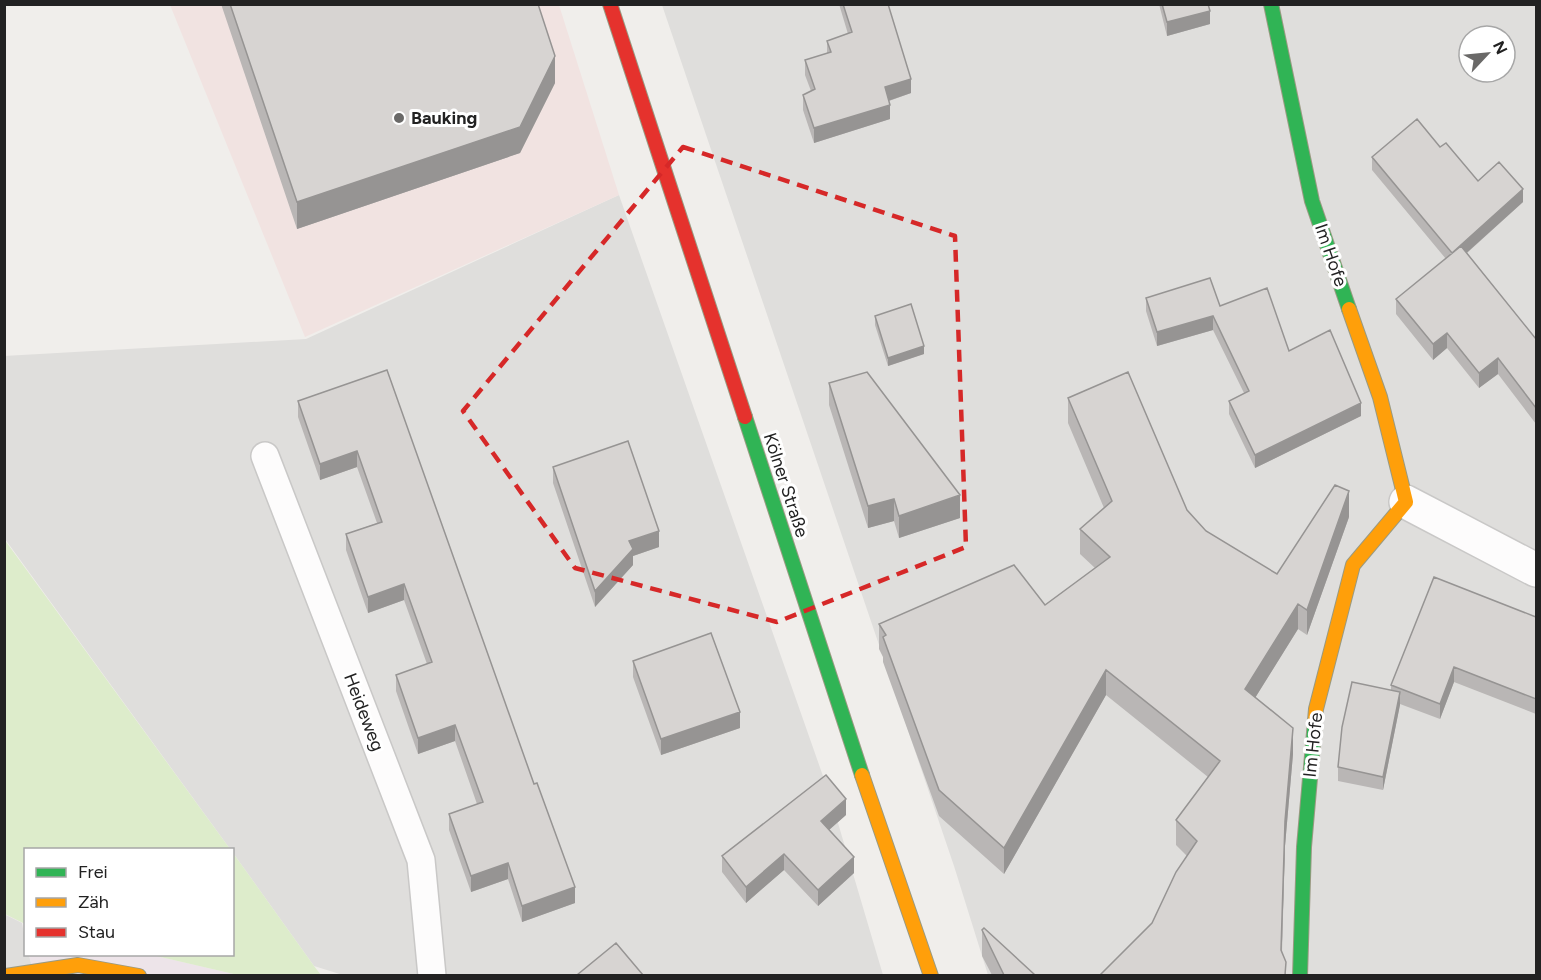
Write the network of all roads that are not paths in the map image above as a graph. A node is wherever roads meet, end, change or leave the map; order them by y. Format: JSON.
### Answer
{"nodes":[{"id":1,"x":610,"y":4,"type":"edge"},
{"id":2,"x":1271,"y":4,"type":"edge"},
{"id":3,"x":265,"y":456,"type":"dead end"},
{"id":4,"x":1406,"y":502,"type":"junction"},
{"id":5,"x":1536,"y":570,"type":"edge"},
{"id":6,"x":6,"y":974,"type":"edge"},
{"id":7,"x":139,"y":975,"type":"edge"},
{"id":8,"x":432,"y":975,"type":"edge"},
{"id":9,"x":931,"y":975,"type":"edge"},
{"id":10,"x":1300,"y":975,"type":"edge"}],
"edges":[{"from":1,"to":9,"type":"street","name":"Kölner Straße"},
{"from":2,"to":4,"type":"street","name":"Im Hofe"},
{"from":3,"to":8,"type":"lane","name":"Heideweg"},
{"from":4,"to":5,"type":"street"},
{"from":4,"to":10,"type":"street","name":"Im Hofe"},
{"from":6,"to":7,"type":"street"}]}
